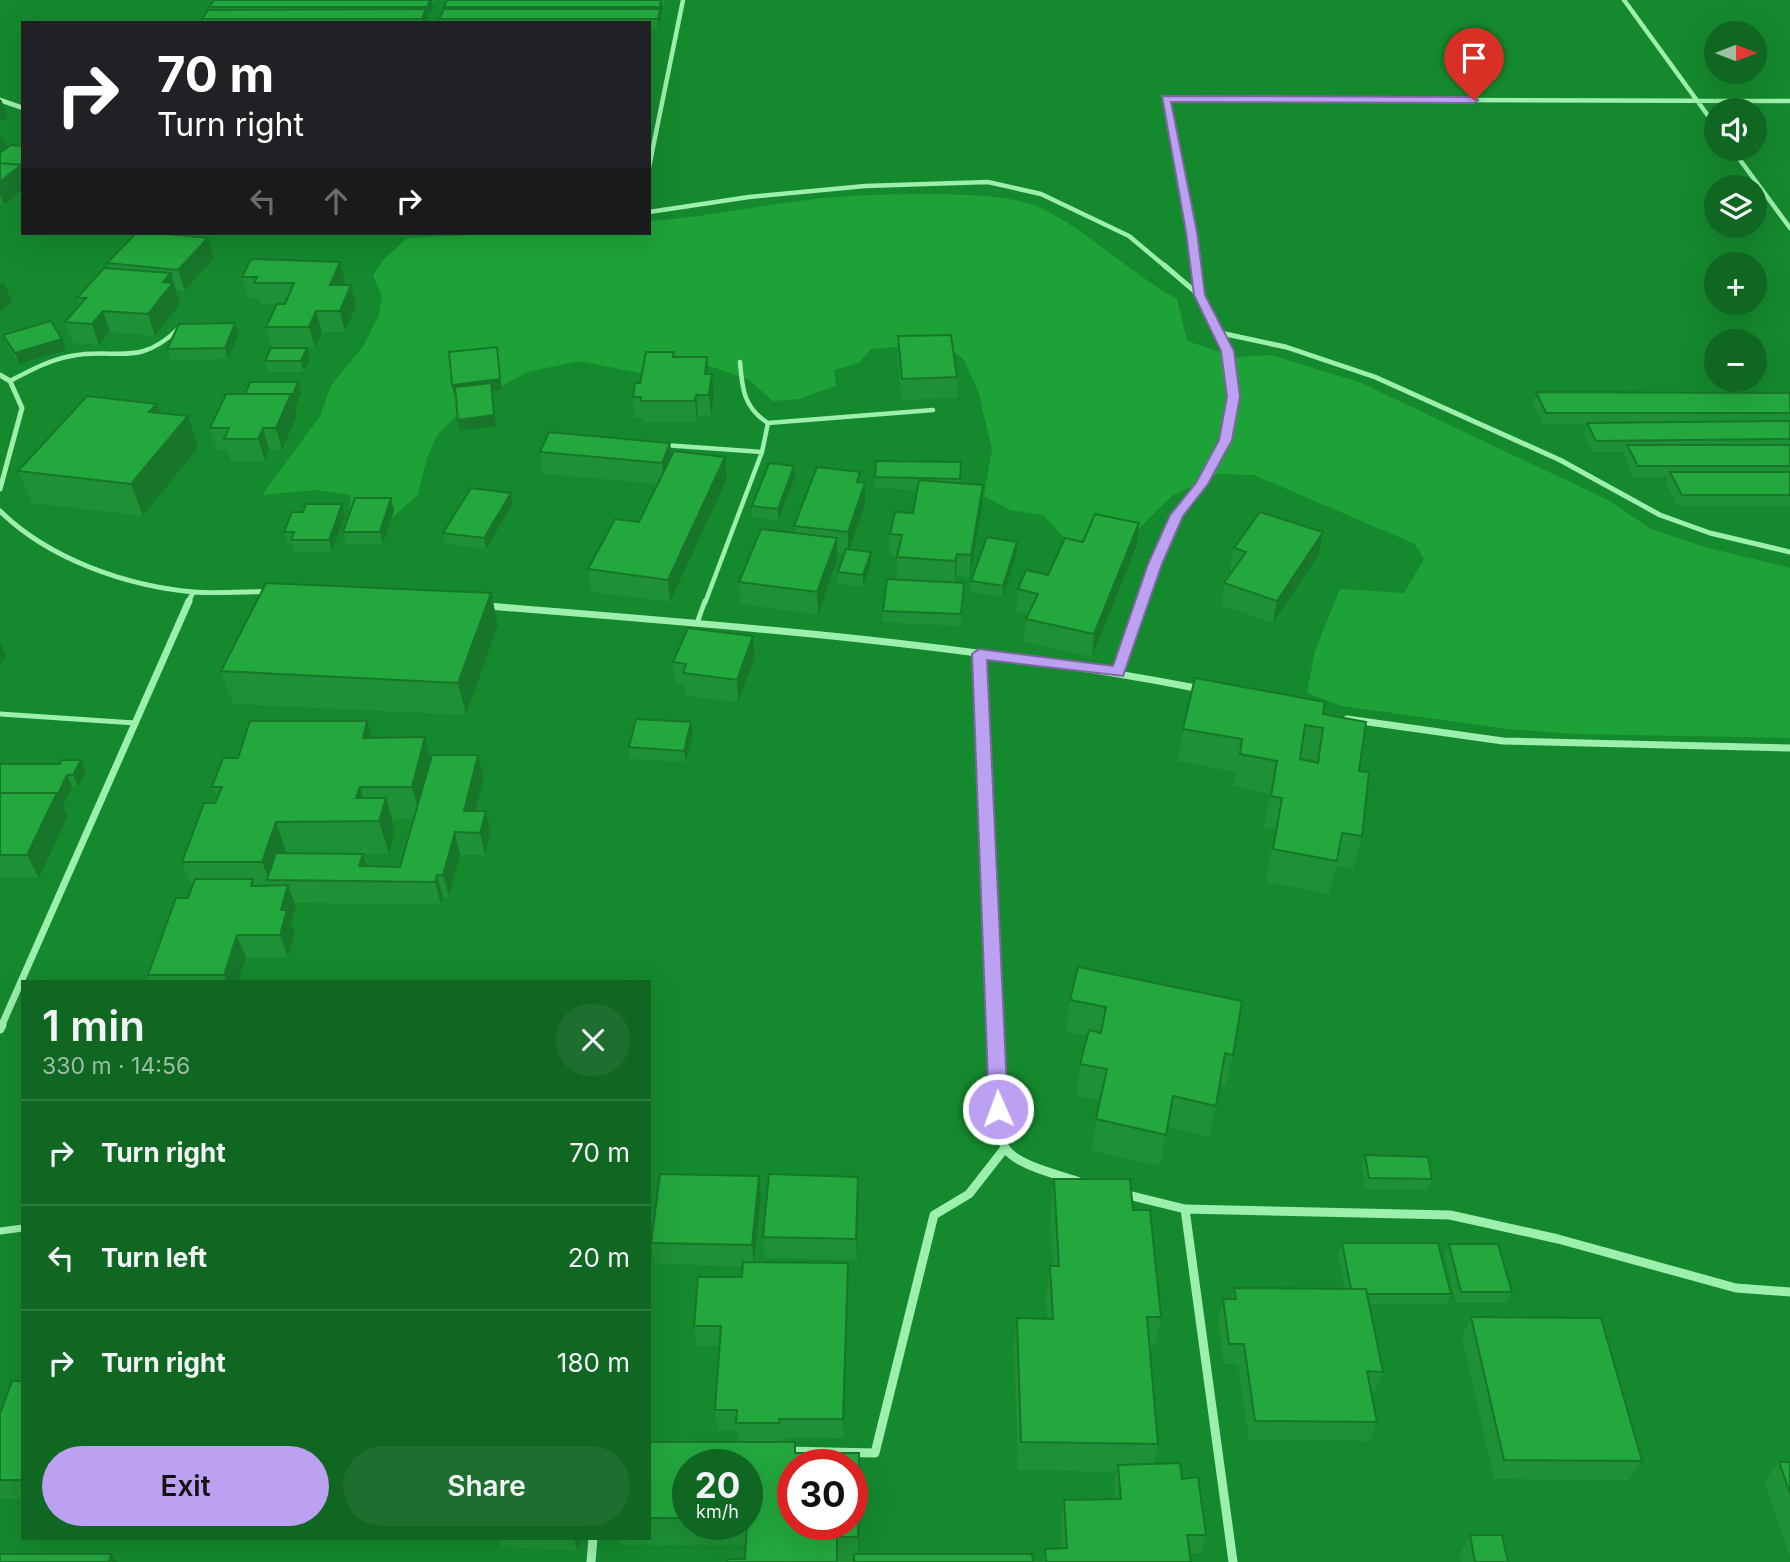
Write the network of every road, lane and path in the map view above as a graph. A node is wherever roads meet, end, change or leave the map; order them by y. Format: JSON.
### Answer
{"nodes":[{"id":1,"x":683,"y":0,"type":"edge"},
{"id":2,"x":1624,"y":0,"type":"edge"},
{"id":3,"x":0,"y":100,"type":"edge"},
{"id":4,"x":1697,"y":101,"type":"junction"},
{"id":5,"x":1790,"y":101,"type":"edge"},
{"id":6,"x":21,"y":107,"type":"edge"},
{"id":7,"x":1704,"y":110,"type":"edge"},
{"id":8,"x":651,"y":157,"type":"edge"},
{"id":9,"x":1741,"y":161,"type":"edge"},
{"id":10,"x":651,"y":212,"type":"edge"},
{"id":11,"x":1790,"y":228,"type":"edge"},
{"id":12,"x":1199,"y":295,"type":"junction"},
{"id":13,"x":186,"y":327,"type":"edge"},
{"id":14,"x":1216,"y":332,"type":"junction"},
{"id":15,"x":740,"y":362,"type":"dead end"},
{"id":16,"x":0,"y":375,"type":"edge"},
{"id":17,"x":10,"y":381,"type":"junction"},
{"id":18,"x":933,"y":410,"type":"dead end"},
{"id":19,"x":768,"y":424,"type":"junction"},
{"id":20,"x":655,"y":444,"type":"edge"},
{"id":21,"x":762,"y":452,"type":"junction"},
{"id":22,"x":0,"y":489,"type":"edge"},
{"id":23,"x":0,"y":511,"type":"edge"},
{"id":24,"x":1790,"y":552,"type":"edge"},
{"id":25,"x":193,"y":592,"type":"junction"},
{"id":26,"x":282,"y":592,"type":"edge"},
{"id":27,"x":474,"y":605,"type":"edge"},
{"id":28,"x":696,"y":623,"type":"junction"},
{"id":29,"x":979,"y":654,"type":"junction"},
{"id":30,"x":1118,"y":672,"type":"junction"},
{"id":31,"x":1211,"y":691,"type":"edge"},
{"id":32,"x":0,"y":714,"type":"edge"},
{"id":33,"x":1343,"y":718,"type":"edge"},
{"id":34,"x":135,"y":723,"type":"junction"},
{"id":35,"x":1790,"y":748,"type":"edge"},
{"id":36,"x":22,"y":980,"type":"edge"},
{"id":37,"x":21,"y":981,"type":"edge"},
{"id":38,"x":0,"y":1029,"type":"edge"},
{"id":39,"x":1005,"y":1148,"type":"junction"},
{"id":40,"x":1088,"y":1186,"type":"edge"},
{"id":41,"x":1113,"y":1191,"type":"edge"},
{"id":42,"x":1185,"y":1209,"type":"junction"},
{"id":43,"x":21,"y":1228,"type":"edge"},
{"id":44,"x":0,"y":1231,"type":"edge"},
{"id":45,"x":1790,"y":1292,"type":"edge"},
{"id":46,"x":868,"y":1453,"type":"edge"},
{"id":47,"x":593,"y":1540,"type":"edge"},
{"id":48,"x":591,"y":1562,"type":"edge"},
{"id":49,"x":1233,"y":1562,"type":"edge"}],
"edges":[{"from":1,"to":8,"type":"street"},
{"from":2,"to":4,"type":"street"},
{"from":3,"to":6,"type":"street"},
{"from":4,"to":5,"type":"street"},
{"from":4,"to":7,"type":"street"},
{"from":4,"to":12,"type":"street"},
{"from":9,"to":11,"type":"street"},
{"from":10,"to":12,"type":"street"},
{"from":12,"to":14,"type":"street"},
{"from":13,"to":17,"type":"lane"},
{"from":14,"to":24,"type":"street"},
{"from":14,"to":30,"type":"street"},
{"from":15,"to":19,"type":"lane"},
{"from":16,"to":17,"type":"street"},
{"from":17,"to":22,"type":"street"},
{"from":18,"to":19,"type":"lane"},
{"from":19,"to":21,"type":"lane"},
{"from":20,"to":21,"type":"lane"},
{"from":21,"to":28,"type":"lane"},
{"from":23,"to":25,"type":"street"},
{"from":25,"to":26,"type":"street"},
{"from":25,"to":34,"type":"street"},
{"from":27,"to":28,"type":"street"},
{"from":28,"to":29,"type":"street"},
{"from":29,"to":30,"type":"street"},
{"from":29,"to":39,"type":"street"},
{"from":30,"to":31,"type":"street"},
{"from":32,"to":34,"type":"lane"},
{"from":33,"to":35,"type":"street"},
{"from":34,"to":36,"type":"street"},
{"from":37,"to":38,"type":"street"},
{"from":39,"to":40,"type":"street"},
{"from":39,"to":46,"type":"street"},
{"from":41,"to":42,"type":"street"},
{"from":42,"to":45,"type":"street"},
{"from":42,"to":49,"type":"street"},
{"from":43,"to":44,"type":"lane"},
{"from":47,"to":48,"type":"street"}]}
